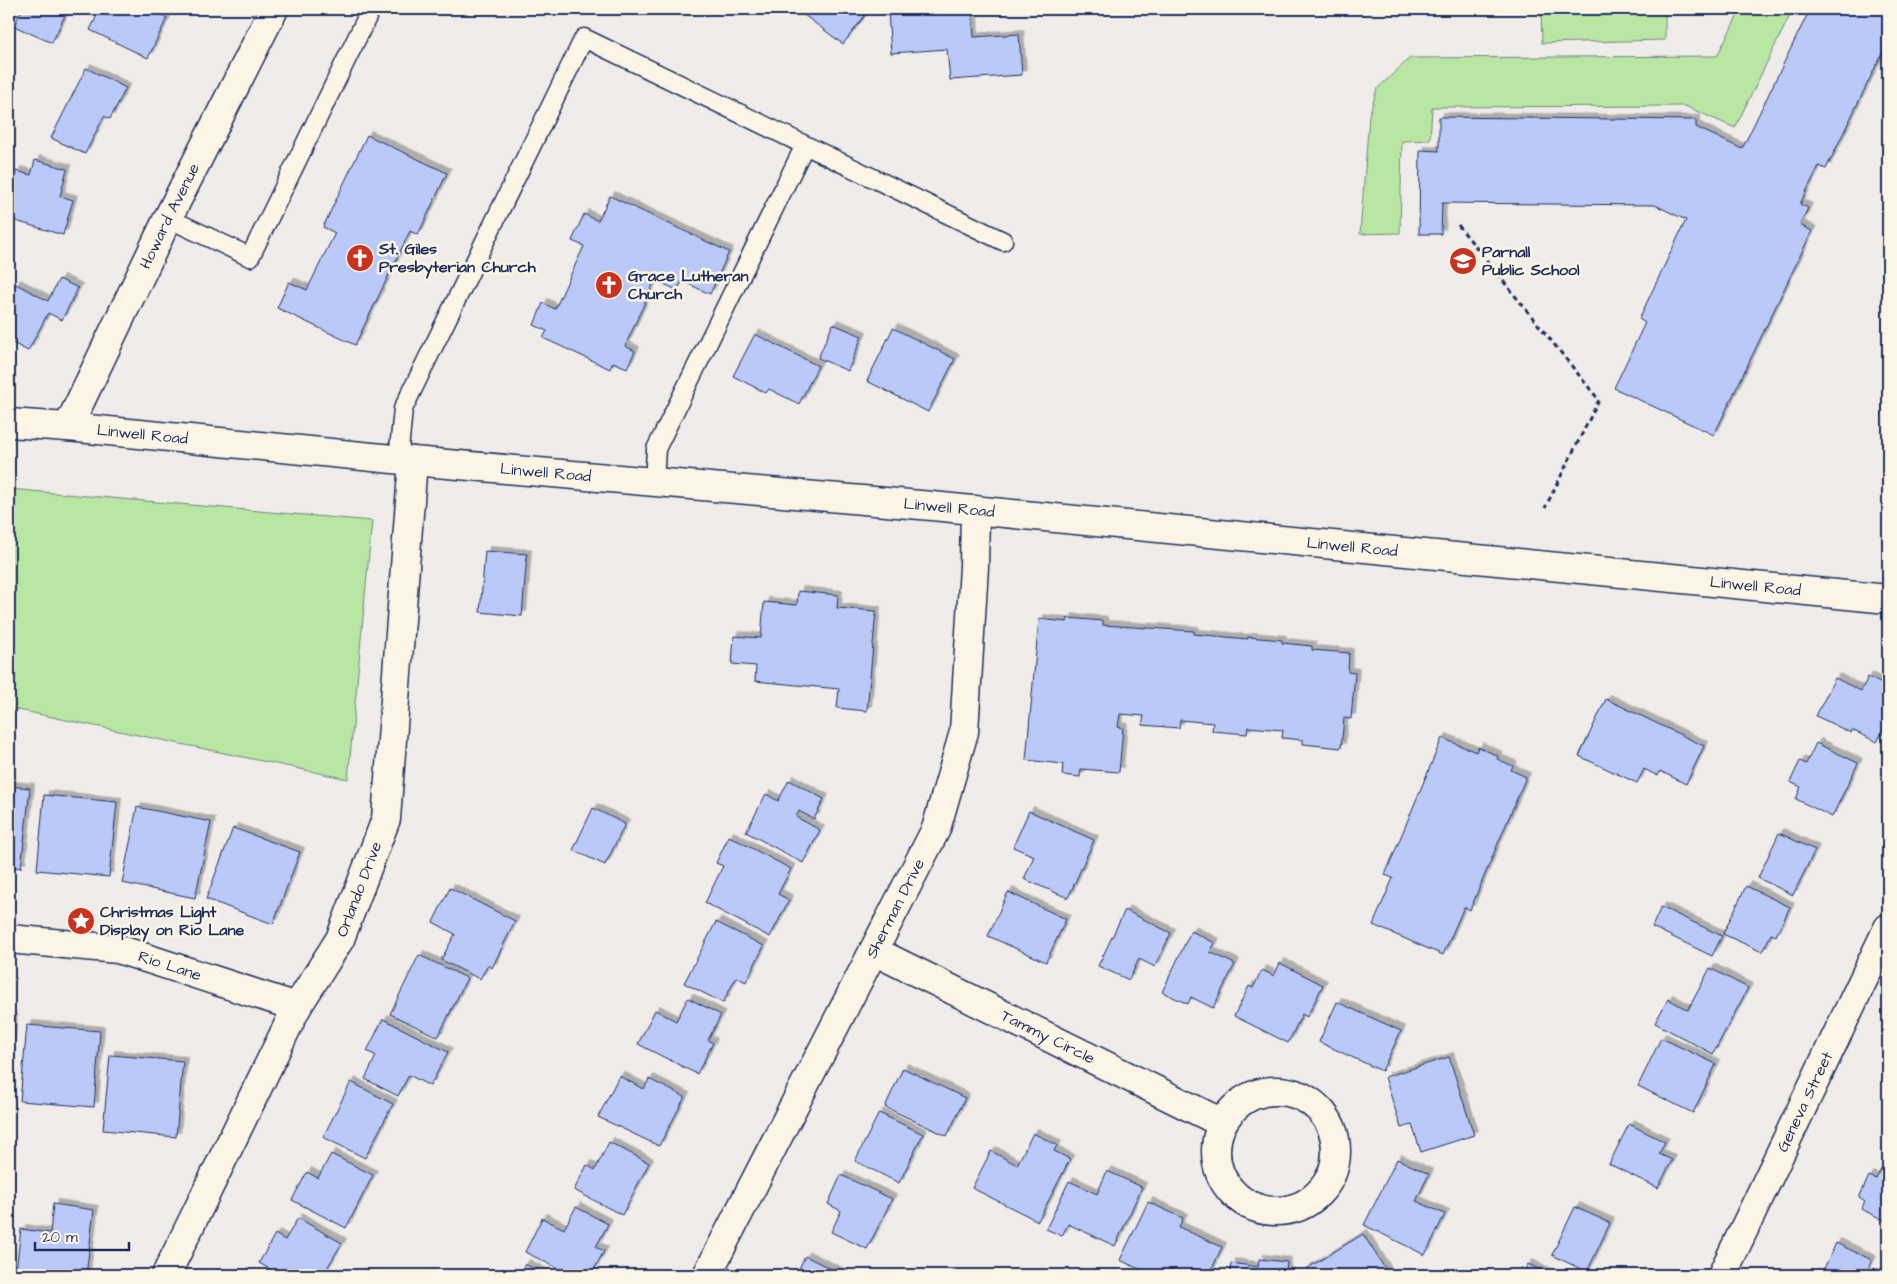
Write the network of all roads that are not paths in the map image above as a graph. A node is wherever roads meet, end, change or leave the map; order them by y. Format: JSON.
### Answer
{"nodes":[{"id":1,"x":274,"y":9,"type":"edge"},
{"id":2,"x":370,"y":9,"type":"edge"},
{"id":3,"x":805,"y":145,"type":"junction"},
{"id":4,"x":168,"y":218,"type":"junction"},
{"id":5,"x":1003,"y":241,"type":"dead end"},
{"id":6,"x":9,"y":423,"type":"edge"},
{"id":7,"x":68,"y":426,"type":"junction"},
{"id":8,"x":405,"y":460,"type":"junction"},
{"id":9,"x":654,"y":482,"type":"junction"},
{"id":10,"x":974,"y":510,"type":"junction"},
{"id":11,"x":1888,"y":599,"type":"edge"},
{"id":12,"x":1888,"y":928,"type":"edge"},
{"id":13,"x":9,"y":938,"type":"edge"},
{"id":14,"x":874,"y":951,"type":"junction"},
{"id":15,"x":297,"y":1007,"type":"junction"},
{"id":16,"x":1222,"y":1123,"type":"junction"},
{"id":17,"x":166,"y":1275,"type":"edge"},
{"id":18,"x":707,"y":1275,"type":"edge"},
{"id":19,"x":1722,"y":1275,"type":"edge"}],
"edges":[{"from":1,"to":4,"type":"street","name":"Howard Avenue"},
{"from":2,"to":4,"type":"lane"},
{"from":3,"to":5,"type":"lane"},
{"from":3,"to":8,"type":"lane"},
{"from":3,"to":9,"type":"lane"},
{"from":4,"to":7,"type":"street","name":"Howard Avenue"},
{"from":6,"to":7,"type":"street","name":"Linwell Road"},
{"from":7,"to":8,"type":"street","name":"Linwell Road"},
{"from":8,"to":9,"type":"street","name":"Linwell Road"},
{"from":8,"to":15,"type":"street","name":"Orlando Drive"},
{"from":9,"to":10,"type":"street","name":"Linwell Road"},
{"from":10,"to":11,"type":"street","name":"Linwell Road"},
{"from":10,"to":14,"type":"street","name":"Sherman Drive"},
{"from":12,"to":19,"type":"street","name":"Geneva Street"},
{"from":13,"to":15,"type":"street","name":"Rio Lane"},
{"from":14,"to":16,"type":"street","name":"Tammy Circle"},
{"from":14,"to":18,"type":"street","name":"Sherman Drive"},
{"from":15,"to":17,"type":"street","name":"Orlando Drive"},
{"from":16,"to":16,"type":"street"}]}
